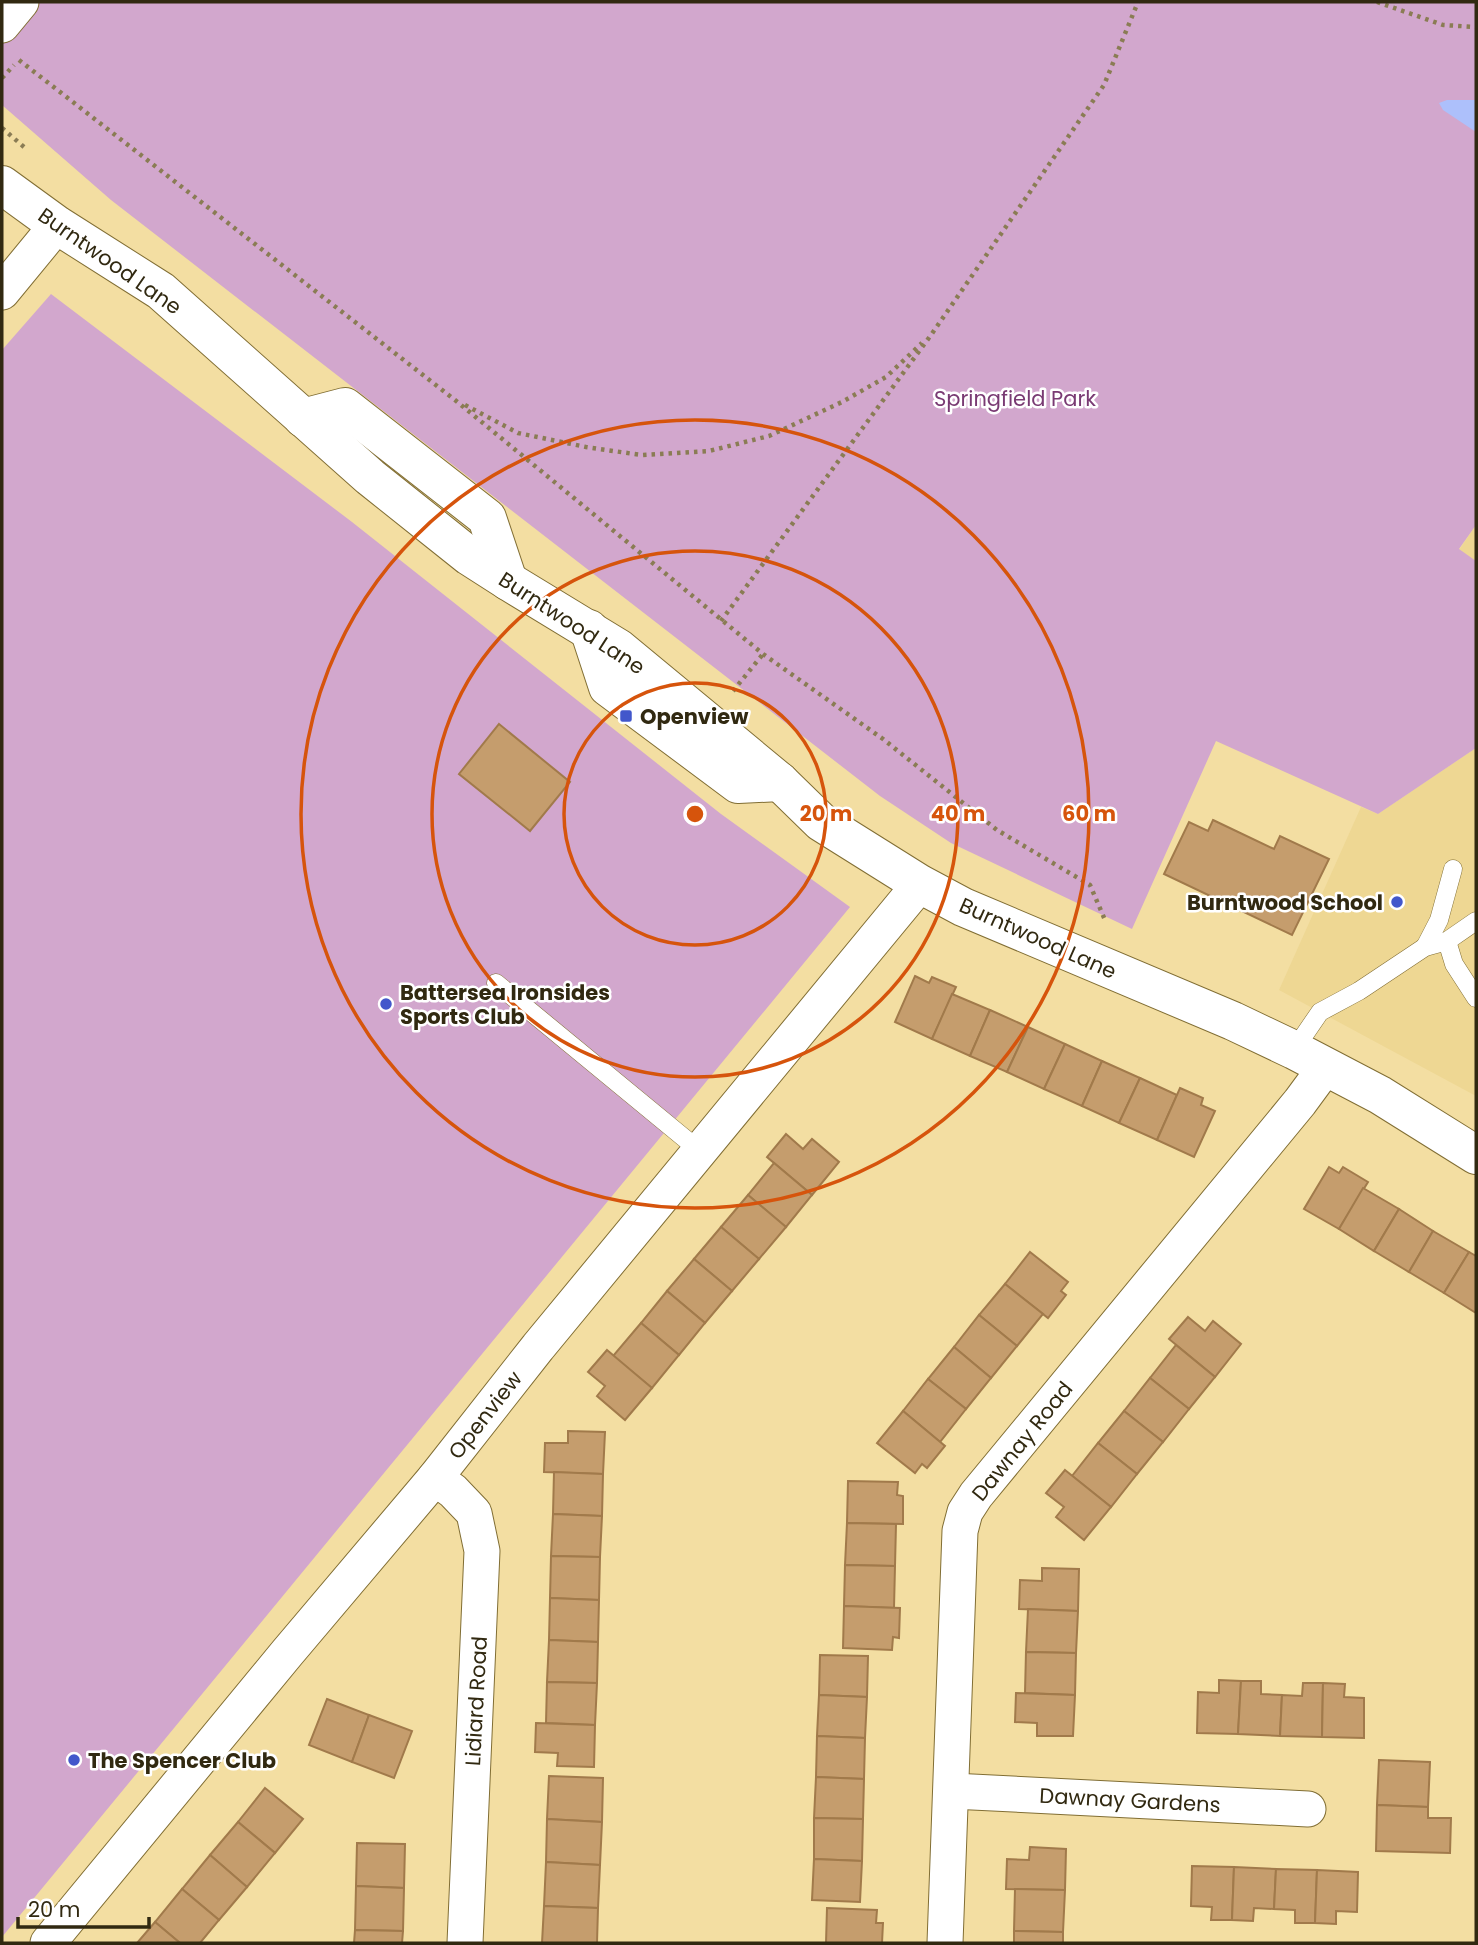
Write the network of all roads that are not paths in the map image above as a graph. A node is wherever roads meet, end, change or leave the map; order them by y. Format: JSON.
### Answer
{"nodes":[{"id":1,"x":20,"y":2,"type":"edge"},
{"id":2,"x":2,"y":25,"type":"edge"},
{"id":3,"x":2,"y":185,"type":"edge"},
{"id":4,"x":57,"y":225,"type":"junction"},
{"id":5,"x":2,"y":292,"type":"edge"},
{"id":6,"x":589,"y":629,"type":"junction"},
{"id":7,"x":780,"y":782,"type":"junction"},
{"id":8,"x":1453,"y":869,"type":"dead end"},
{"id":9,"x":920,"y":884,"type":"junction"},
{"id":10,"x":1476,"y":921,"type":"edge"},
{"id":11,"x":1447,"y":941,"type":"junction"},
{"id":12,"x":1425,"y":947,"type":"junction"},
{"id":13,"x":496,"y":983,"type":"dead end"},
{"id":14,"x":1476,"y":998,"type":"edge"},
{"id":15,"x":1309,"y":1059,"type":"junction"},
{"id":16,"x":700,"y":1151,"type":"junction"},
{"id":17,"x":1476,"y":1155,"type":"edge"},
{"id":18,"x":435,"y":1478,"type":"junction"},
{"id":19,"x":952,"y":1791,"type":"junction"},
{"id":20,"x":1308,"y":1809,"type":"dead end"},
{"id":21,"x":48,"y":1943,"type":"edge"},
{"id":22,"x":465,"y":1943,"type":"edge"},
{"id":23,"x":945,"y":1943,"type":"edge"}],
"edges":[{"from":1,"to":2,"type":"street"},
{"from":3,"to":4,"type":"main road","name":"Burntwood Lane"},
{"from":4,"to":5,"type":"street"},
{"from":4,"to":6,"type":"main road","name":"Burntwood Lane"},
{"from":6,"to":7,"type":"main road","name":"Burntwood Lane"},
{"from":6,"to":7,"type":"main road"},
{"from":7,"to":9,"type":"main road","name":"Burntwood Lane"},
{"from":8,"to":12,"type":"lane"},
{"from":9,"to":15,"type":"main road","name":"Burntwood Lane"},
{"from":9,"to":16,"type":"street","name":"Openview"},
{"from":10,"to":11,"type":"lane"},
{"from":11,"to":12,"type":"lane"},
{"from":11,"to":14,"type":"lane"},
{"from":12,"to":15,"type":"lane"},
{"from":13,"to":16,"type":"lane"},
{"from":15,"to":17,"type":"main road","name":"Burntwood Lane"},
{"from":15,"to":19,"type":"street","name":"Dawnay Road"},
{"from":16,"to":18,"type":"street","name":"Openview"},
{"from":18,"to":21,"type":"street","name":"Openview"},
{"from":18,"to":22,"type":"street","name":"Lidiard Road"},
{"from":19,"to":20,"type":"street","name":"Dawnay Gardens"},
{"from":19,"to":23,"type":"street","name":"Dawnay Road"}]}
